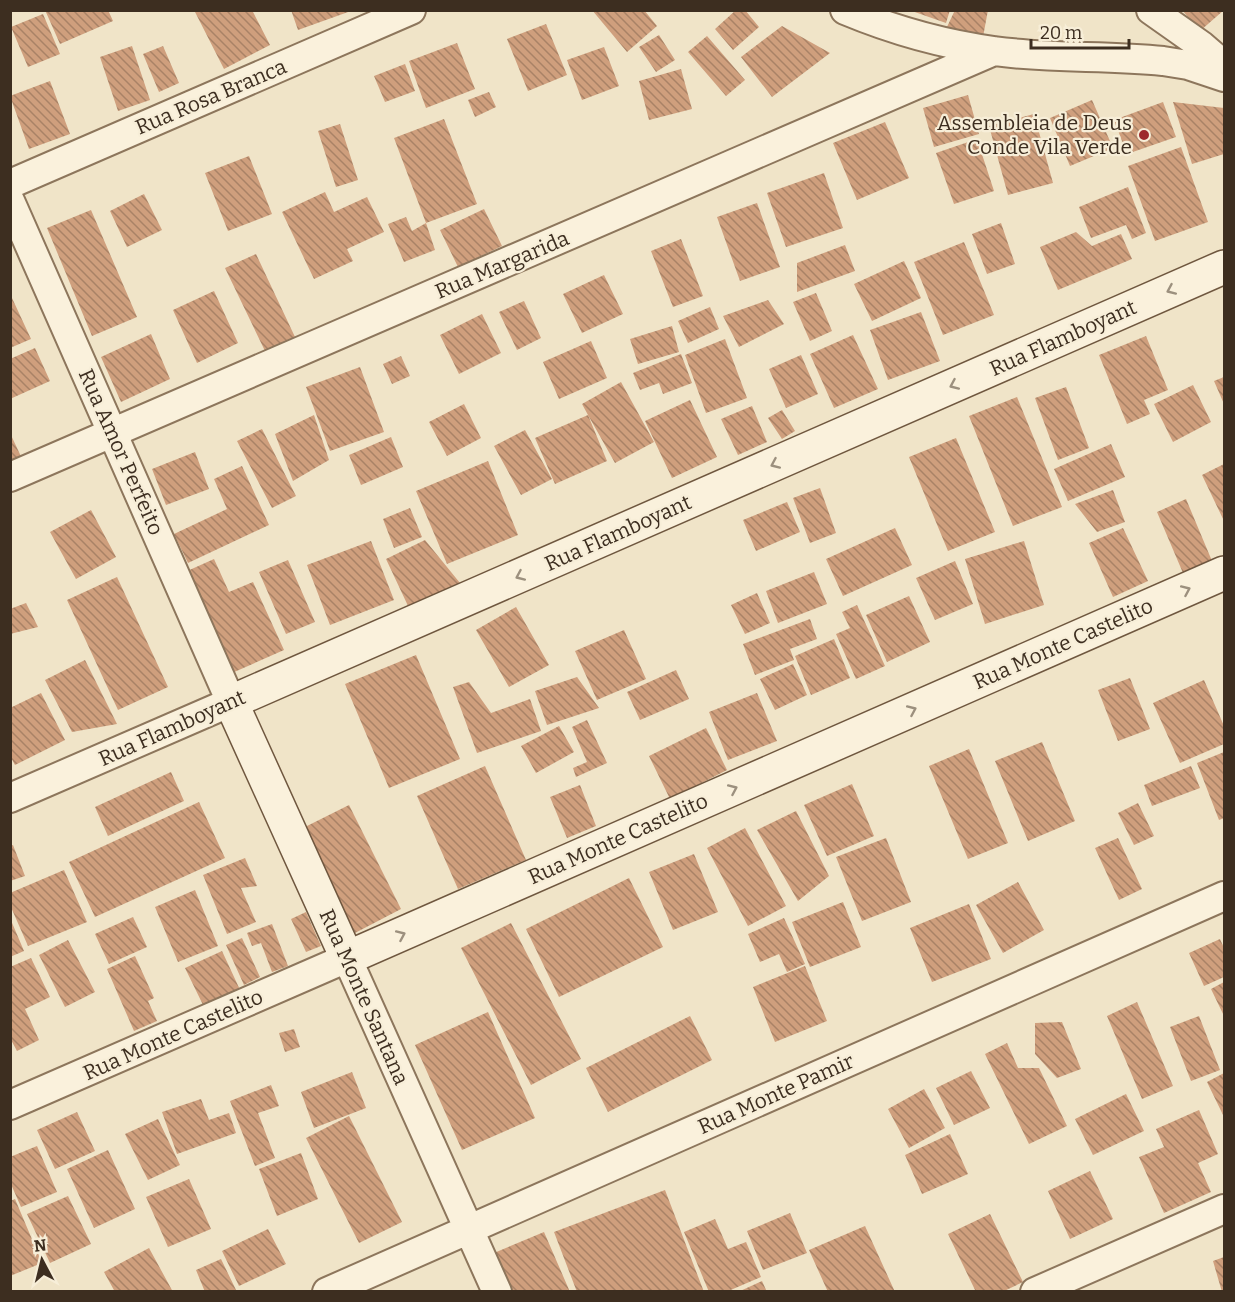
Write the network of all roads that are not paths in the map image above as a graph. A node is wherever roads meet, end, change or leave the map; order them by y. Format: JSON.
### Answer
{"nodes":[{"id":1,"x":411,"y":10,"type":"edge"},
{"id":2,"x":845,"y":10,"type":"edge"},
{"id":3,"x":1151,"y":10,"type":"edge"},
{"id":4,"x":994,"y":51,"type":"junction"},
{"id":5,"x":1224,"y":65,"type":"edge"},
{"id":6,"x":1224,"y":77,"type":"edge"},
{"id":7,"x":10,"y":184,"type":"edge"},
{"id":8,"x":10,"y":201,"type":"edge"},
{"id":9,"x":1224,"y":267,"type":"edge"},
{"id":10,"x":113,"y":434,"type":"junction"},
{"id":11,"x":10,"y":477,"type":"edge"},
{"id":12,"x":1224,"y":573,"type":"edge"},
{"id":13,"x":231,"y":702,"type":"junction"},
{"id":14,"x":10,"y":798,"type":"edge"},
{"id":15,"x":1224,"y":896,"type":"edge"},
{"id":16,"x":347,"y":958,"type":"junction"},
{"id":17,"x":10,"y":1106,"type":"edge"},
{"id":18,"x":1224,"y":1209,"type":"edge"},
{"id":19,"x":469,"y":1229,"type":"junction"},
{"id":20,"x":327,"y":1292,"type":"edge"},
{"id":21,"x":497,"y":1292,"type":"edge"},
{"id":22,"x":1035,"y":1292,"type":"edge"}],
"edges":[{"from":1,"to":7,"type":"street","name":"Rua Rosa Branca"},
{"from":2,"to":4,"type":"street"},
{"from":3,"to":5,"type":"street"},
{"from":4,"to":6,"type":"street"},
{"from":4,"to":10,"type":"street","name":"Rua Margarida"},
{"from":8,"to":10,"type":"street","name":"Rua Amor Perfeito"},
{"from":9,"to":13,"type":"street","name":"Rua Flamboyant","one_way":true},
{"from":10,"to":11,"type":"street","name":"Rua Margarida"},
{"from":10,"to":13,"type":"street","name":"Rua Amor Perfeito"},
{"from":16,"to":12,"type":"street","name":"Rua Monte Castelito","one_way":true},
{"from":13,"to":14,"type":"street","name":"Rua Flamboyant"},
{"from":13,"to":16,"type":"street","name":"Rua Monte Santana"},
{"from":15,"to":19,"type":"street","name":"Rua Monte Pamir"},
{"from":16,"to":17,"type":"street","name":"Rua Monte Castelito"},
{"from":16,"to":19,"type":"street","name":"Rua Monte Santana"},
{"from":18,"to":22,"type":"street"},
{"from":19,"to":20,"type":"street","name":"Rua Monte Pamir"},
{"from":19,"to":21,"type":"street","name":"Rua Monte Santana"}]}
